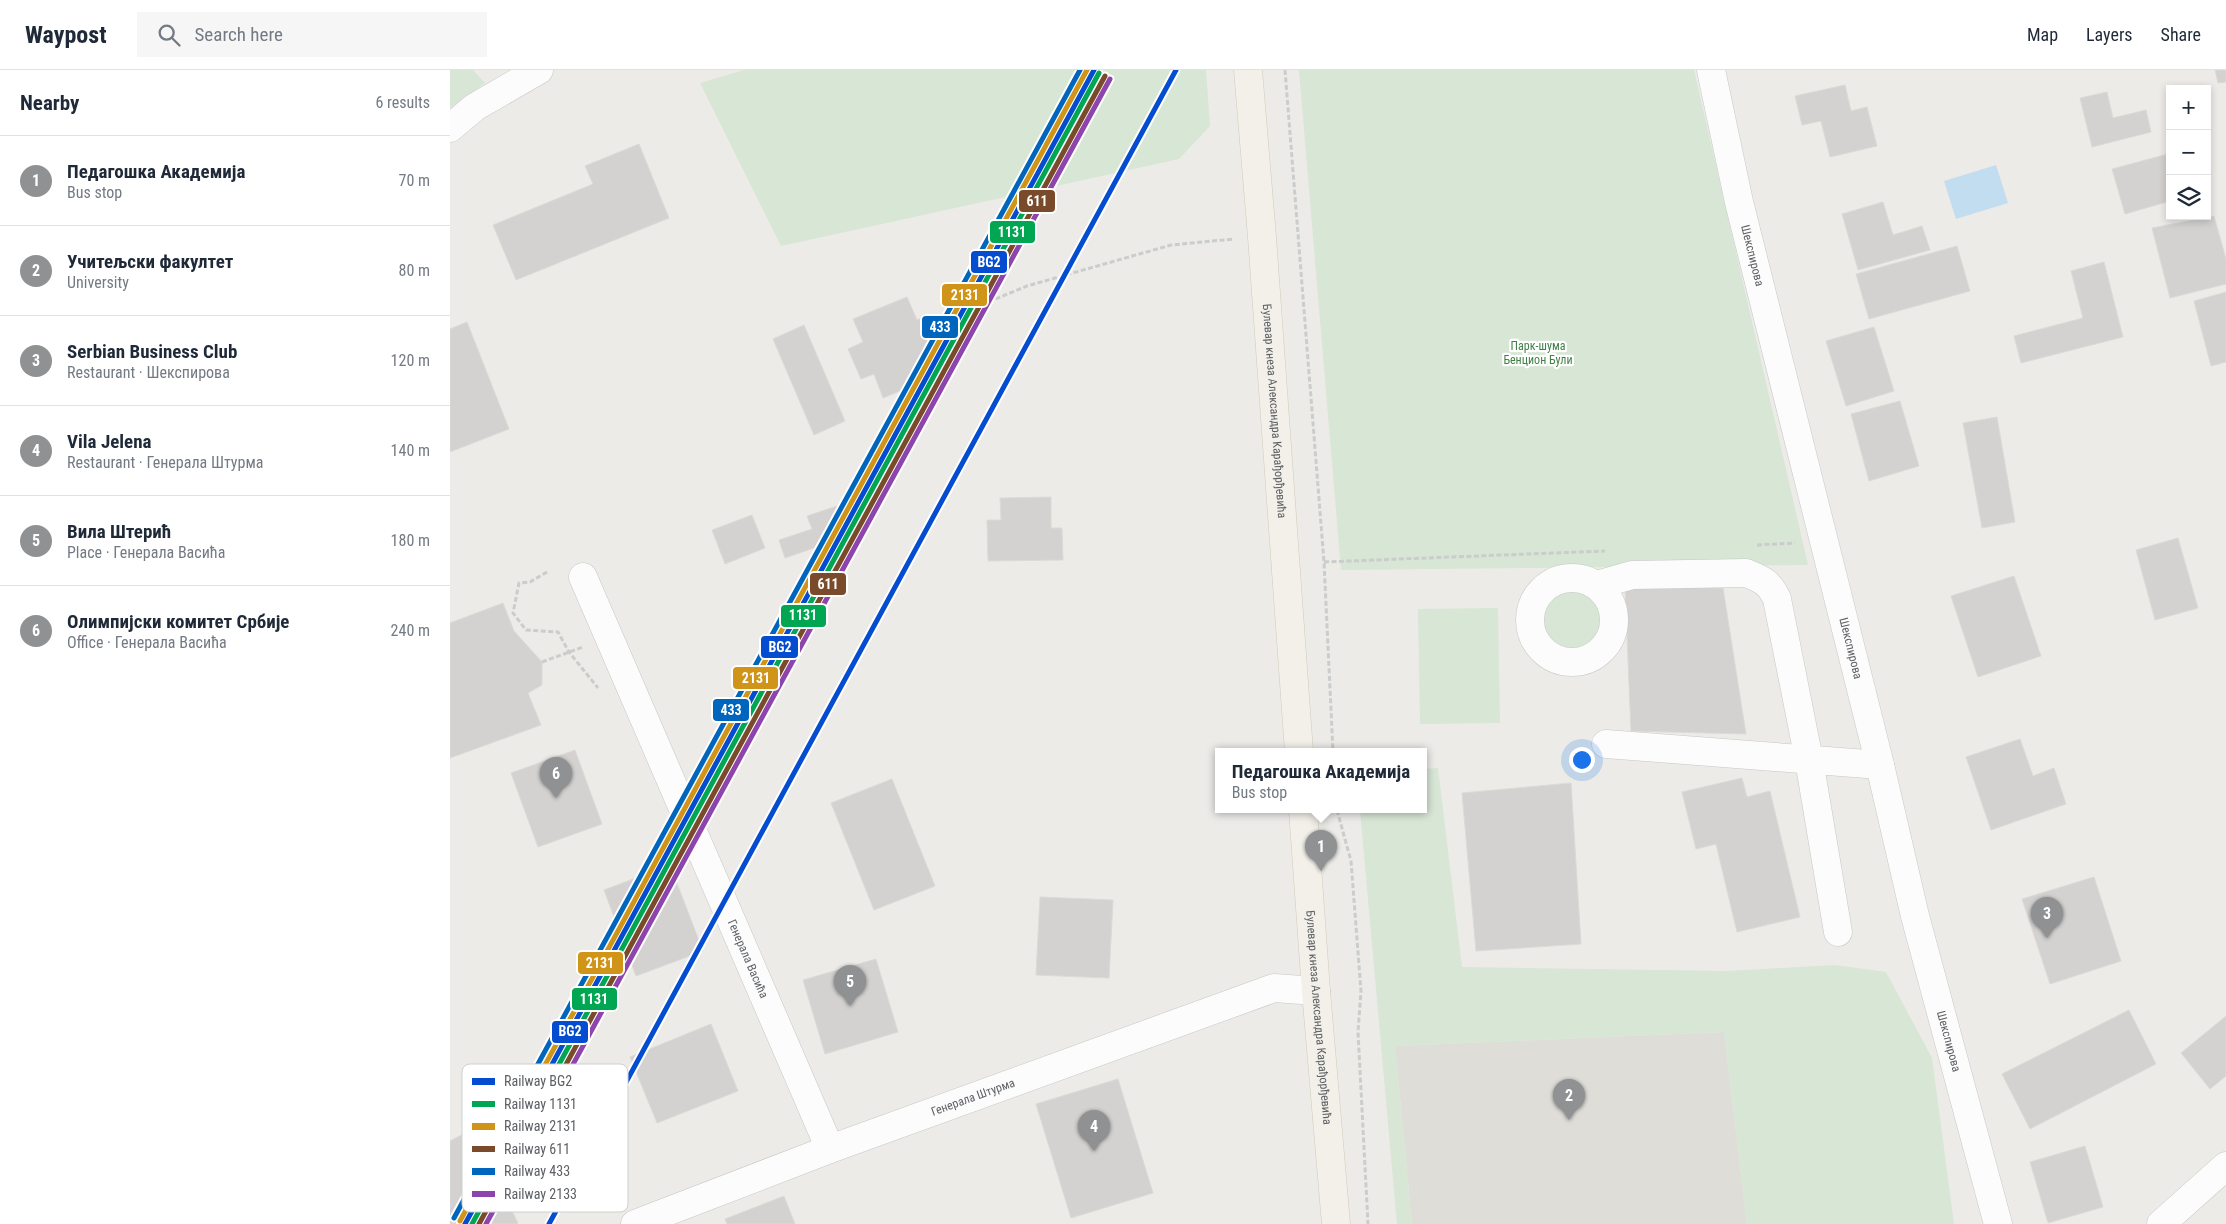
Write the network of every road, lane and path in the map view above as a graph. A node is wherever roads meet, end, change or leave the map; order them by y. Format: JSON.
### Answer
{"nodes":[{"id":1,"x":539,"y":70,"type":"edge"},
{"id":2,"x":1248,"y":70,"type":"edge"},
{"id":3,"x":1285,"y":70,"type":"edge"},
{"id":4,"x":1711,"y":70,"type":"edge"},
{"id":5,"x":450,"y":128,"type":"edge"},
{"id":6,"x":1262,"y":237,"type":"junction"},
{"id":7,"x":947,"y":319,"type":"dead end"},
{"id":8,"x":1824,"y":542,"type":"junction"},
{"id":9,"x":1756,"y":545,"type":"dead end"},
{"id":10,"x":1608,"y":551,"type":"dead end"},
{"id":11,"x":1324,"y":562,"type":"junction"},
{"id":12,"x":547,"y":572,"type":"dead end"},
{"id":13,"x":583,"y":577,"type":"dead end"},
{"id":14,"x":1597,"y":585,"type":"dead end"},
{"id":15,"x":556,"y":656,"type":"dead end"},
{"id":16,"x":542,"y":662,"type":"dead end"},
{"id":17,"x":598,"y":689,"type":"dead end"},
{"id":18,"x":1606,"y":744,"type":"dead end"},
{"id":19,"x":1299,"y":748,"type":"edge"},
{"id":20,"x":1333,"y":748,"type":"edge"},
{"id":21,"x":1809,"y":760,"type":"junction"},
{"id":22,"x":1880,"y":765,"type":"junction"},
{"id":23,"x":1303,"y":813,"type":"edge"},
{"id":24,"x":1338,"y":813,"type":"edge"},
{"id":25,"x":1838,"y":932,"type":"dead end"},
{"id":26,"x":1316,"y":991,"type":"junction"},
{"id":27,"x":830,"y":1149,"type":"junction"},
{"id":28,"x":2226,"y":1166,"type":"edge"},
{"id":29,"x":635,"y":1224,"type":"edge"},
{"id":30,"x":1336,"y":1224,"type":"edge"},
{"id":31,"x":1368,"y":1224,"type":"edge"},
{"id":32,"x":1998,"y":1224,"type":"edge"},
{"id":33,"x":2160,"y":1224,"type":"edge"}],
"edges":[{"from":1,"to":5,"type":"street"},
{"from":2,"to":6,"type":"main road","name":"Булевар кнеза Александра Карађорђевића"},
{"from":3,"to":11,"type":"path"},
{"from":4,"to":8,"type":"street","name":"Шекспирова"},
{"from":6,"to":7,"type":"path"},
{"from":6,"to":19,"type":"main road","name":"Булевар кнеза Александра Карађорђевића"},
{"from":8,"to":9,"type":"path"},
{"from":8,"to":22,"type":"street","name":"Шекспирова"},
{"from":10,"to":11,"type":"path"},
{"from":11,"to":20,"type":"path"},
{"from":12,"to":17,"type":"path"},
{"from":13,"to":27,"type":"street","name":"Генерала Васића"},
{"from":14,"to":21,"type":"street"},
{"from":15,"to":16,"type":"path"},
{"from":18,"to":21,"type":"street"},
{"from":21,"to":22,"type":"street"},
{"from":21,"to":25,"type":"street"},
{"from":22,"to":32,"type":"street","name":"Шекспирова"},
{"from":23,"to":26,"type":"main road","name":"Булевар кнеза Александра Карађорђевића"},
{"from":24,"to":31,"type":"path"},
{"from":26,"to":27,"type":"street","name":"Генерала Штурма"},
{"from":26,"to":30,"type":"main road","name":"Булевар кнеза Александра Карађорђевића"},
{"from":27,"to":29,"type":"street","name":"Генерала Штурма"},
{"from":28,"to":33,"type":"street"}]}
